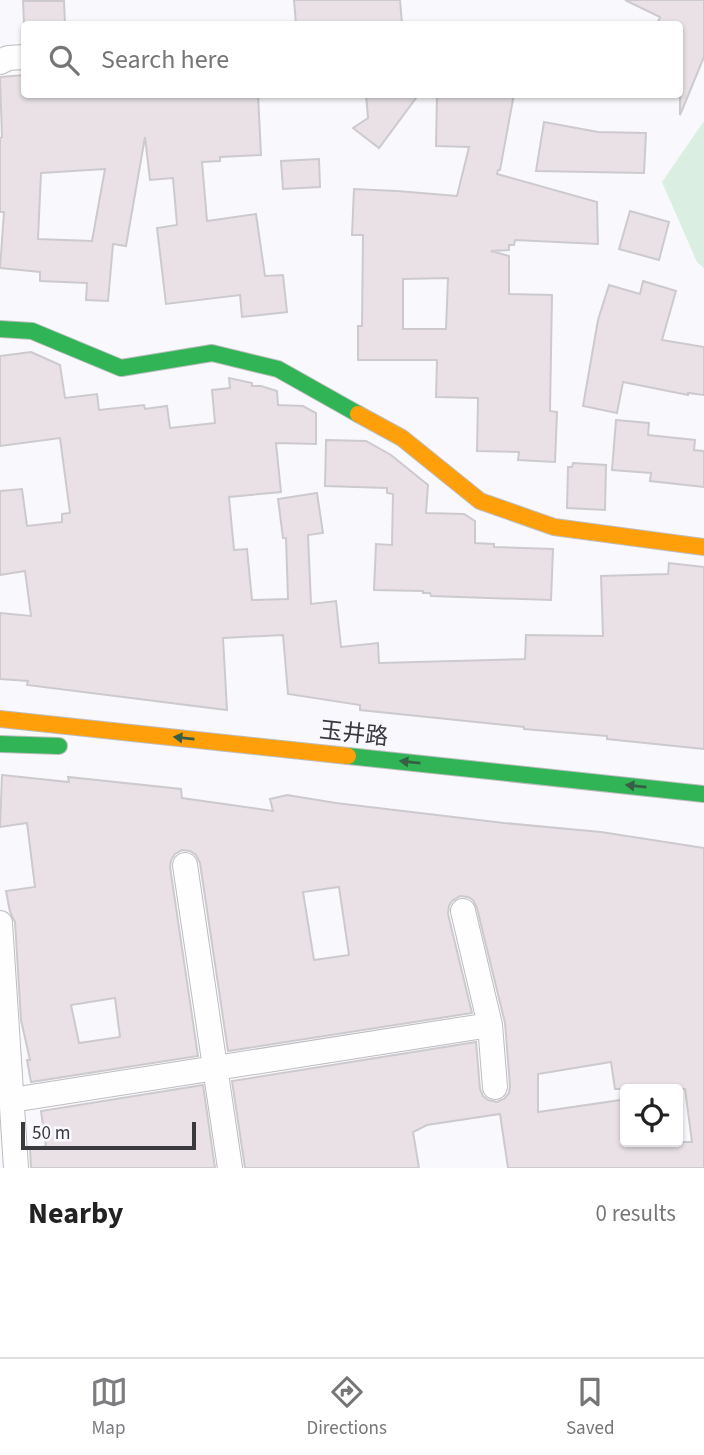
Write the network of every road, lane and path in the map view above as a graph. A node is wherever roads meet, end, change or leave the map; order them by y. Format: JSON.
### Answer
{"nodes":[{"id":1,"x":21,"y":57,"type":"edge"},
{"id":2,"x":0,"y":62,"type":"edge"},
{"id":3,"x":0,"y":330,"type":"edge"},
{"id":4,"x":704,"y":547,"type":"edge"},
{"id":5,"x":0,"y":719,"type":"edge"},
{"id":6,"x":0,"y":744,"type":"edge"},
{"id":7,"x":71,"y":747,"type":"dead end"},
{"id":8,"x":704,"y":794,"type":"edge"},
{"id":9,"x":185,"y":865,"type":"dead end"},
{"id":10,"x":463,"y":911,"type":"dead end"},
{"id":11,"x":0,"y":923,"type":"edge"},
{"id":12,"x":490,"y":1024,"type":"junction"},
{"id":13,"x":215,"y":1069,"type":"junction"},
{"id":14,"x":495,"y":1087,"type":"dead end"},
{"id":15,"x":12,"y":1100,"type":"junction"},
{"id":16,"x":16,"y":1168,"type":"edge"},
{"id":17,"x":230,"y":1168,"type":"edge"}],
"edges":[{"from":1,"to":2,"type":"street"},
{"from":3,"to":4,"type":"street"},
{"from":8,"to":5,"type":"street","name":"玉井路","one_way":true},
{"from":6,"to":7,"type":"street"},
{"from":9,"to":13,"type":"street"},
{"from":10,"to":12,"type":"street"},
{"from":11,"to":15,"type":"street"},
{"from":12,"to":13,"type":"street"},
{"from":12,"to":14,"type":"street"},
{"from":13,"to":15,"type":"street"},
{"from":13,"to":17,"type":"street"},
{"from":15,"to":16,"type":"street"}]}
